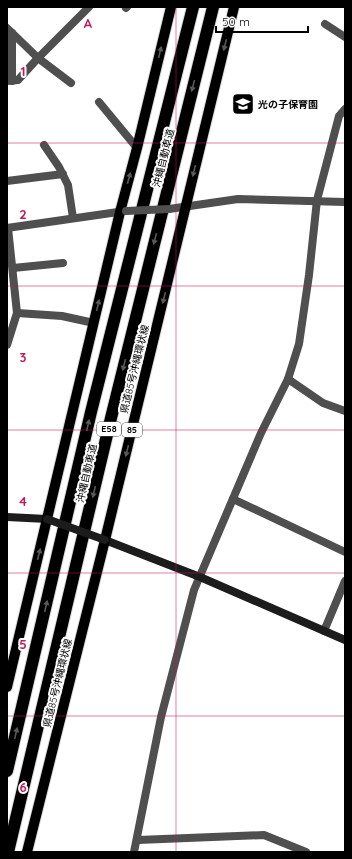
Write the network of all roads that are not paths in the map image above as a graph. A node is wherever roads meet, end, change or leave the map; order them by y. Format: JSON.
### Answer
{"nodes":[{"id":1,"x":89,"y":7,"type":"edge"},
{"id":2,"x":171,"y":7,"type":"edge"},
{"id":3,"x":193,"y":7,"type":"edge"},
{"id":4,"x":213,"y":7,"type":"edge"},
{"id":5,"x":234,"y":7,"type":"edge"},
{"id":6,"x":325,"y":24,"type":"dead end"},
{"id":7,"x":10,"y":31,"type":"edge"},
{"id":8,"x":345,"y":37,"type":"edge"},
{"id":9,"x":38,"y":58,"type":"junction"},
{"id":10,"x":9,"y":81,"type":"edge"},
{"id":11,"x":71,"y":83,"type":"dead end"},
{"id":12,"x":99,"y":102,"type":"dead end"},
{"id":13,"x":345,"y":109,"type":"edge"},
{"id":14,"x":44,"y":145,"type":"dead end"},
{"id":15,"x":137,"y":148,"type":"junction"},
{"id":16,"x":63,"y":174,"type":"junction"},
{"id":17,"x":7,"y":181,"type":"edge"},
{"id":18,"x":317,"y":200,"type":"junction"},
{"id":19,"x":345,"y":202,"type":"edge"},
{"id":20,"x":186,"y":208,"type":"junction"},
{"id":21,"x":123,"y":212,"type":"junction"},
{"id":22,"x":73,"y":218,"type":"junction"},
{"id":23,"x":8,"y":228,"type":"edge"},
{"id":24,"x":63,"y":262,"type":"dead end"},
{"id":25,"x":13,"y":268,"type":"junction"},
{"id":26,"x":17,"y":313,"type":"junction"},
{"id":27,"x":94,"y":323,"type":"junction"},
{"id":28,"x":7,"y":346,"type":"edge"},
{"id":29,"x":288,"y":379,"type":"junction"},
{"id":30,"x":344,"y":411,"type":"edge"},
{"id":31,"x":232,"y":499,"type":"junction"},
{"id":32,"x":7,"y":517,"type":"edge"},
{"id":33,"x":47,"y":519,"type":"junction"},
{"id":34,"x":105,"y":540,"type":"junction"},
{"id":35,"x":345,"y":552,"type":"edge"},
{"id":36,"x":200,"y":577,"type":"junction"},
{"id":37,"x":345,"y":581,"type":"edge"},
{"id":38,"x":324,"y":631,"type":"junction"},
{"id":39,"x":345,"y":640,"type":"edge"},
{"id":40,"x":7,"y":687,"type":"edge"},
{"id":41,"x":7,"y":771,"type":"edge"},
{"id":42,"x":138,"y":840,"type":"junction"},
{"id":43,"x":8,"y":852,"type":"edge"},
{"id":44,"x":26,"y":852,"type":"edge"},
{"id":45,"x":134,"y":852,"type":"edge"},
{"id":46,"x":306,"y":852,"type":"edge"}],
"edges":[{"from":1,"to":9,"type":"street"},
{"from":15,"to":2,"type":"main road","one_way":true},
{"from":41,"to":3,"type":"highway","name":"沖縄自動車道","number":"E58","one_way":true},
{"from":4,"to":43,"type":"highway","name":"沖縄自動車道","number":"E58","one_way":true},
{"from":5,"to":20,"type":"main road","name":"県道85号沖縄環状線","number":"85","one_way":true},
{"from":6,"to":8,"type":"street"},
{"from":7,"to":9,"type":"street"},
{"from":7,"to":10,"type":"street"},
{"from":9,"to":10,"type":"street"},
{"from":9,"to":11,"type":"street"},
{"from":12,"to":15,"type":"street"},
{"from":13,"to":18,"type":"street"},
{"from":14,"to":16,"type":"street"},
{"from":21,"to":15,"type":"main road","one_way":true},
{"from":16,"to":17,"type":"street"},
{"from":16,"to":22,"type":"street"},
{"from":18,"to":19,"type":"street"},
{"from":18,"to":20,"type":"street"},
{"from":18,"to":29,"type":"street"},
{"from":20,"to":21,"type":"street","bridge":true},
{"from":20,"to":34,"type":"main road","name":"県道85号沖縄環状線","number":"85","one_way":true},
{"from":21,"to":22,"type":"street"},
{"from":27,"to":21,"type":"main road","one_way":true},
{"from":22,"to":23,"type":"street"},
{"from":23,"to":25,"type":"street"},
{"from":24,"to":25,"type":"street"},
{"from":25,"to":26,"type":"street"},
{"from":26,"to":27,"type":"street"},
{"from":26,"to":28,"type":"street"},
{"from":27,"to":33,"type":"main road"},
{"from":29,"to":30,"type":"street"},
{"from":29,"to":31,"type":"street"},
{"from":31,"to":35,"type":"street"},
{"from":31,"to":36,"type":"street"},
{"from":32,"to":33,"type":"street"},
{"from":33,"to":34,"type":"street","bridge":true},
{"from":40,"to":33,"type":"main road","one_way":true},
{"from":34,"to":36,"type":"street"},
{"from":34,"to":44,"type":"main road","name":"県道85号沖縄環状線","number":"85"},
{"from":36,"to":38,"type":"street"},
{"from":36,"to":42,"type":"street"},
{"from":37,"to":38,"type":"street"},
{"from":38,"to":39,"type":"street"},
{"from":42,"to":45,"type":"street"},
{"from":42,"to":46,"type":"street"}]}
